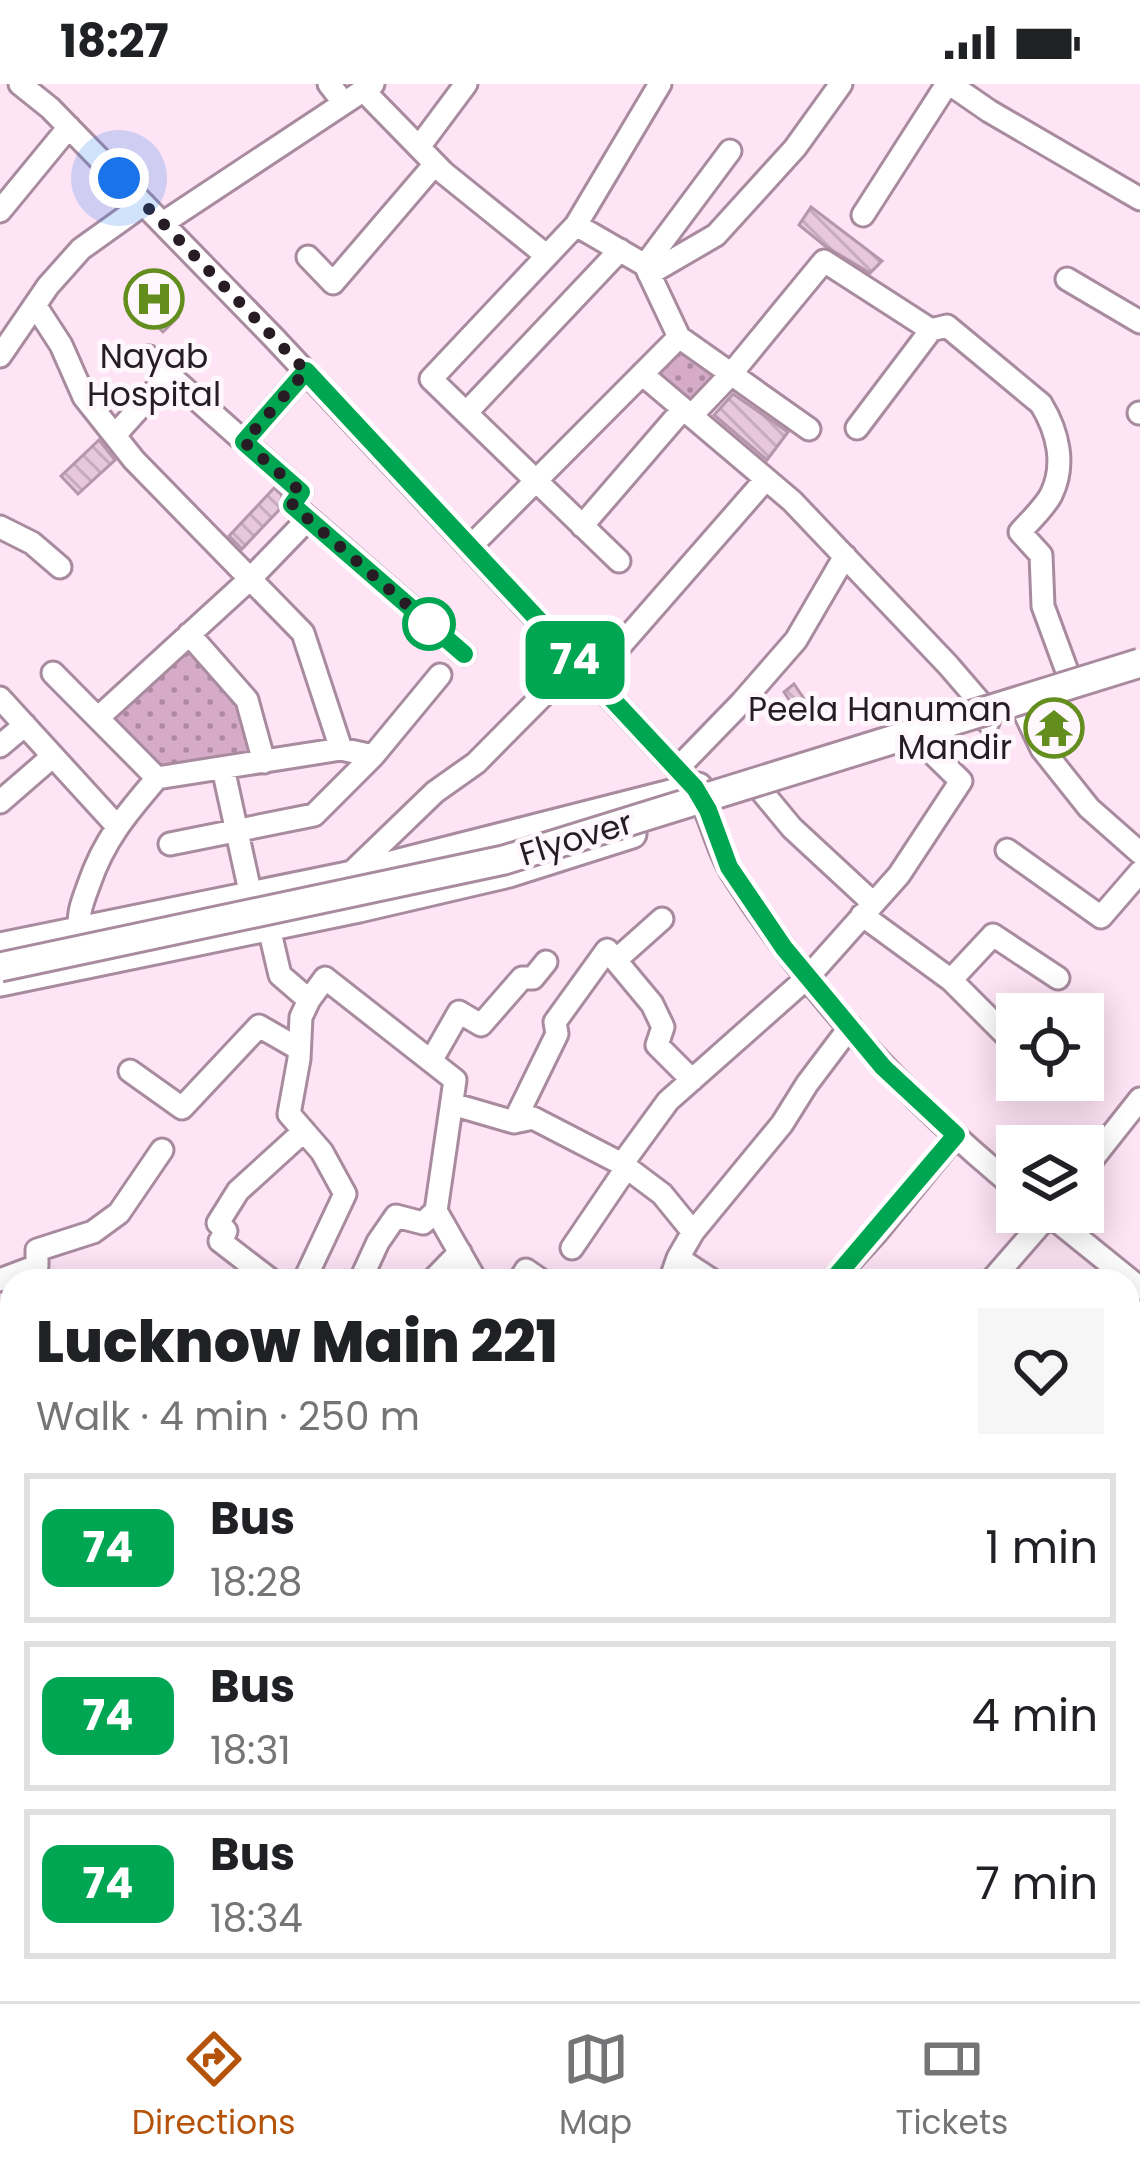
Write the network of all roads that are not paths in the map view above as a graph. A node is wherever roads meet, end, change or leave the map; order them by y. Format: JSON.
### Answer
{"nodes":[{"id":1,"x":20,"y":84,"type":"edge"},
{"id":2,"x":329,"y":84,"type":"edge"},
{"id":3,"x":466,"y":84,"type":"edge"},
{"id":4,"x":661,"y":84,"type":"edge"},
{"id":5,"x":841,"y":84,"type":"edge"},
{"id":6,"x":949,"y":84,"type":"edge"},
{"id":7,"x":360,"y":92,"type":"edge"},
{"id":8,"x":69,"y":128,"type":"junction"},
{"id":9,"x":419,"y":147,"type":"junction"},
{"id":10,"x":730,"y":151,"type":"dead end"},
{"id":11,"x":435,"y":164,"type":"junction"},
{"id":12,"x":1140,"y":199,"type":"edge"},
{"id":13,"x":144,"y":204,"type":"junction"},
{"id":14,"x":0,"y":211,"type":"edge"},
{"id":15,"x":863,"y":215,"type":"dead end"},
{"id":16,"x":163,"y":224,"type":"junction"},
{"id":17,"x":577,"y":224,"type":"junction"},
{"id":18,"x":620,"y":250,"type":"junction"},
{"id":19,"x":547,"y":256,"type":"junction"},
{"id":20,"x":308,"y":257,"type":"dead end"},
{"id":21,"x":647,"y":270,"type":"junction"},
{"id":22,"x":1067,"y":279,"type":"dead end"},
{"id":23,"x":35,"y":305,"type":"junction"},
{"id":24,"x":1140,"y":322,"type":"edge"},
{"id":25,"x":931,"y":329,"type":"junction"},
{"id":26,"x":680,"y":337,"type":"junction"},
{"id":27,"x":0,"y":356,"type":"edge"},
{"id":28,"x":149,"y":357,"type":"dead end"},
{"id":29,"x":306,"y":371,"type":"junction"},
{"id":30,"x":642,"y":374,"type":"junction"},
{"id":31,"x":731,"y":374,"type":"junction"},
{"id":32,"x":169,"y":375,"type":"junction"},
{"id":33,"x":687,"y":412,"type":"junction"},
{"id":34,"x":466,"y":413,"type":"junction"},
{"id":35,"x":857,"y":428,"type":"dead end"},
{"id":36,"x":808,"y":429,"type":"dead end"},
{"id":37,"x":115,"y":435,"type":"junction"},
{"id":38,"x":244,"y":442,"type":"junction"},
{"id":39,"x":766,"y":479,"type":"junction"},
{"id":40,"x":536,"y":481,"type":"junction"},
{"id":41,"x":308,"y":518,"type":"junction"},
{"id":42,"x":582,"y":526,"type":"junction"},
{"id":43,"x":0,"y":527,"type":"edge"},
{"id":44,"x":470,"y":547,"type":"junction"},
{"id":45,"x":845,"y":556,"type":"junction"},
{"id":46,"x":619,"y":561,"type":"dead end"},
{"id":47,"x":60,"y":567,"type":"dead end"},
{"id":48,"x":250,"y":579,"type":"junction"},
{"id":49,"x":190,"y":634,"type":"junction"},
{"id":50,"x":1140,"y":652,"type":"edge"},
{"id":51,"x":464,"y":654,"type":"dead end"},
{"id":52,"x":1140,"y":663,"type":"edge"},
{"id":53,"x":584,"y":670,"type":"junction"},
{"id":54,"x":53,"y":673,"type":"dead end"},
{"id":55,"x":1068,"y":674,"type":"junction"},
{"id":56,"x":440,"y":675,"type":"dead end"},
{"id":57,"x":1140,"y":675,"type":"edge"},
{"id":58,"x":0,"y":698,"type":"edge"},
{"id":59,"x":1024,"y":711,"type":"junction"},
{"id":60,"x":983,"y":712,"type":"junction"},
{"id":61,"x":99,"y":717,"type":"junction"},
{"id":62,"x":25,"y":725,"type":"junction"},
{"id":63,"x":922,"y":743,"type":"junction"},
{"id":64,"x":0,"y":746,"type":"edge"},
{"id":65,"x":341,"y":749,"type":"junction"},
{"id":66,"x":53,"y":756,"type":"junction"},
{"id":67,"x":373,"y":756,"type":"junction"},
{"id":68,"x":264,"y":761,"type":"junction"},
{"id":69,"x":223,"y":768,"type":"junction"},
{"id":70,"x":157,"y":778,"type":"junction"},
{"id":71,"x":694,"y":789,"type":"junction"},
{"id":72,"x":763,"y":794,"type":"junction"},
{"id":73,"x":0,"y":802,"type":"edge"},
{"id":74,"x":116,"y":825,"type":"junction"},
{"id":75,"x":236,"y":831,"type":"junction"},
{"id":76,"x":170,"y":844,"type":"dead end"},
{"id":77,"x":1007,"y":850,"type":"dead end"},
{"id":78,"x":1140,"y":853,"type":"edge"},
{"id":79,"x":1140,"y":872,"type":"edge"},
{"id":80,"x":348,"y":876,"type":"junction"},
{"id":81,"x":251,"y":896,"type":"junction"},
{"id":82,"x":868,"y":909,"type":"junction"},
{"id":83,"x":662,"y":919,"type":"dead end"},
{"id":84,"x":268,"y":928,"type":"junction"},
{"id":85,"x":80,"y":931,"type":"junction"},
{"id":86,"x":0,"y":947,"type":"edge"},
{"id":87,"x":616,"y":960,"type":"junction"},
{"id":88,"x":546,"y":962,"type":"dead end"},
{"id":89,"x":0,"y":967,"type":"edge"},
{"id":90,"x":808,"y":977,"type":"junction"},
{"id":91,"x":1058,"y":978,"type":"dead end"},
{"id":92,"x":951,"y":980,"type":"junction"},
{"id":93,"x":0,"y":982,"type":"edge"},
{"id":94,"x":309,"y":1000,"type":"junction"},
{"id":95,"x":996,"y":1025,"type":"edge"},
{"id":96,"x":850,"y":1027,"type":"junction"},
{"id":97,"x":299,"y":1049,"type":"junction"},
{"id":98,"x":431,"y":1060,"type":"junction"},
{"id":99,"x":130,"y":1071,"type":"dead end"},
{"id":100,"x":692,"y":1080,"type":"junction"},
{"id":101,"x":1140,"y":1099,"type":"edge"},
{"id":102,"x":452,"y":1104,"type":"junction"},
{"id":103,"x":514,"y":1121,"type":"junction"},
{"id":104,"x":304,"y":1131,"type":"junction"},
{"id":105,"x":956,"y":1135,"type":"junction"},
{"id":106,"x":1104,"y":1145,"type":"edge"},
{"id":107,"x":162,"y":1150,"type":"dead end"},
{"id":108,"x":624,"y":1166,"type":"junction"},
{"id":109,"x":996,"y":1170,"type":"edge"},
{"id":110,"x":436,"y":1210,"type":"junction"},
{"id":111,"x":693,"y":1232,"type":"junction"},
{"id":112,"x":1032,"y":1233,"type":"edge"},
{"id":113,"x":1073,"y":1233,"type":"edge"},
{"id":114,"x":572,"y":1248,"type":"dead end"},
{"id":115,"x":460,"y":1252,"type":"junction"},
{"id":116,"x":678,"y":1258,"type":"junction"},
{"id":117,"x":29,"y":1269,"type":"edge"},
{"id":118,"x":256,"y":1269,"type":"edge"},
{"id":119,"x":310,"y":1269,"type":"edge"},
{"id":120,"x":366,"y":1269,"type":"edge"},
{"id":121,"x":444,"y":1269,"type":"edge"},
{"id":122,"x":469,"y":1269,"type":"edge"},
{"id":123,"x":674,"y":1269,"type":"edge"},
{"id":124,"x":695,"y":1269,"type":"edge"},
{"id":125,"x":842,"y":1269,"type":"edge"},
{"id":126,"x":1001,"y":1269,"type":"edge"},
{"id":127,"x":1116,"y":1269,"type":"edge"}],
"edges":[{"from":1,"to":8,"type":"street"},
{"from":2,"to":7,"type":"street"},
{"from":3,"to":9,"type":"street"},
{"from":4,"to":17,"type":"street"},
{"from":5,"to":21,"type":"street"},
{"from":6,"to":12,"type":"street"},
{"from":6,"to":15,"type":"street"},
{"from":7,"to":9,"type":"street"},
{"from":7,"to":16,"type":"street"},
{"from":8,"to":13,"type":"street"},
{"from":8,"to":14,"type":"street"},
{"from":9,"to":11,"type":"street"},
{"from":10,"to":21,"type":"street"},
{"from":11,"to":19,"type":"street"},
{"from":11,"to":20,"type":"street"},
{"from":13,"to":16,"type":"street"},
{"from":13,"to":23,"type":"street"},
{"from":16,"to":29,"type":"street"},
{"from":17,"to":18,"type":"street"},
{"from":17,"to":19,"type":"street"},
{"from":18,"to":21,"type":"street"},
{"from":18,"to":34,"type":"street"},
{"from":19,"to":34,"type":"street"},
{"from":21,"to":26,"type":"street"},
{"from":22,"to":24,"type":"street"},
{"from":23,"to":27,"type":"street"},
{"from":23,"to":37,"type":"street"},
{"from":25,"to":31,"type":"street"},
{"from":25,"to":35,"type":"street"},
{"from":25,"to":55,"type":"street"},
{"from":26,"to":30,"type":"street"},
{"from":26,"to":31,"type":"street"},
{"from":28,"to":32,"type":"street"},
{"from":29,"to":38,"type":"street"},
{"from":29,"to":44,"type":"street"},
{"from":30,"to":33,"type":"street"},
{"from":30,"to":40,"type":"street"},
{"from":31,"to":33,"type":"street"},
{"from":31,"to":36,"type":"street"},
{"from":32,"to":37,"type":"street"},
{"from":32,"to":38,"type":"street"},
{"from":33,"to":39,"type":"street"},
{"from":33,"to":42,"type":"street"},
{"from":34,"to":40,"type":"street"},
{"from":37,"to":48,"type":"street"},
{"from":38,"to":41,"type":"street"},
{"from":39,"to":45,"type":"street"},
{"from":39,"to":53,"type":"street"},
{"from":40,"to":42,"type":"street"},
{"from":40,"to":44,"type":"street"},
{"from":41,"to":48,"type":"street"},
{"from":41,"to":51,"type":"street"},
{"from":42,"to":46,"type":"street"},
{"from":43,"to":47,"type":"street"},
{"from":44,"to":53,"type":"street"},
{"from":45,"to":60,"type":"street"},
{"from":45,"to":71,"type":"street"},
{"from":48,"to":49,"type":"street"},
{"from":48,"to":65,"type":"street"},
{"from":49,"to":61,"type":"street"},
{"from":49,"to":68,"type":"street"},
{"from":50,"to":55,"type":"main road"},
{"from":52,"to":89,"type":"main road","name":"Flyover","bridge":true},
{"from":53,"to":71,"type":"street"},
{"from":53,"to":80,"type":"street"},
{"from":54,"to":61,"type":"street"},
{"from":55,"to":60,"type":"main road"},
{"from":56,"to":67,"type":"street"},
{"from":57,"to":59,"type":"main road"},
{"from":58,"to":62,"type":"street"},
{"from":59,"to":60,"type":"main road"},
{"from":59,"to":78,"type":"street"},
{"from":60,"to":63,"type":"main road"},
{"from":60,"to":71,"type":"main road"},
{"from":61,"to":70,"type":"street"},
{"from":62,"to":64,"type":"street"},
{"from":62,"to":66,"type":"street"},
{"from":63,"to":72,"type":"main road"},
{"from":63,"to":82,"type":"street"},
{"from":65,"to":67,"type":"street"},
{"from":65,"to":68,"type":"street"},
{"from":66,"to":73,"type":"street"},
{"from":66,"to":74,"type":"street"},
{"from":67,"to":75,"type":"street"},
{"from":68,"to":69,"type":"street"},
{"from":69,"to":70,"type":"street"},
{"from":69,"to":75,"type":"street"},
{"from":70,"to":74,"type":"street"},
{"from":71,"to":72,"type":"main road"},
{"from":71,"to":80,"type":"main road"},
{"from":71,"to":84,"type":"main road"},
{"from":71,"to":90,"type":"street"},
{"from":72,"to":82,"type":"street"},
{"from":74,"to":85,"type":"street"},
{"from":75,"to":76,"type":"street"},
{"from":75,"to":81,"type":"street"},
{"from":77,"to":79,"type":"street"},
{"from":80,"to":81,"type":"main road"},
{"from":81,"to":84,"type":"street"},
{"from":81,"to":85,"type":"main road"},
{"from":82,"to":90,"type":"street"},
{"from":82,"to":92,"type":"street"},
{"from":83,"to":87,"type":"street"},
{"from":84,"to":93,"type":"main road"},
{"from":84,"to":94,"type":"street"},
{"from":85,"to":86,"type":"main road"},
{"from":87,"to":100,"type":"street"},
{"from":87,"to":103,"type":"street"},
{"from":88,"to":98,"type":"street"},
{"from":90,"to":96,"type":"street"},
{"from":90,"to":100,"type":"street"},
{"from":91,"to":92,"type":"street"},
{"from":92,"to":95,"type":"street"},
{"from":94,"to":97,"type":"street"},
{"from":94,"to":98,"type":"street"},
{"from":96,"to":105,"type":"street"},
{"from":96,"to":111,"type":"street"},
{"from":97,"to":99,"type":"street"},
{"from":97,"to":104,"type":"street"},
{"from":98,"to":102,"type":"street"},
{"from":100,"to":108,"type":"street"},
{"from":101,"to":106,"type":"street"},
{"from":102,"to":103,"type":"street"},
{"from":102,"to":110,"type":"street"},
{"from":103,"to":108,"type":"street"},
{"from":104,"to":118,"type":"street"},
{"from":104,"to":119,"type":"street"},
{"from":105,"to":109,"type":"street"},
{"from":105,"to":125,"type":"street"},
{"from":107,"to":117,"type":"street"},
{"from":108,"to":111,"type":"street"},
{"from":108,"to":114,"type":"street"},
{"from":110,"to":115,"type":"street"},
{"from":110,"to":120,"type":"street"},
{"from":111,"to":116,"type":"street"},
{"from":112,"to":126,"type":"street"},
{"from":113,"to":127,"type":"street"},
{"from":115,"to":121,"type":"street"},
{"from":115,"to":122,"type":"street"},
{"from":116,"to":123,"type":"street"},
{"from":116,"to":124,"type":"street"}]}
